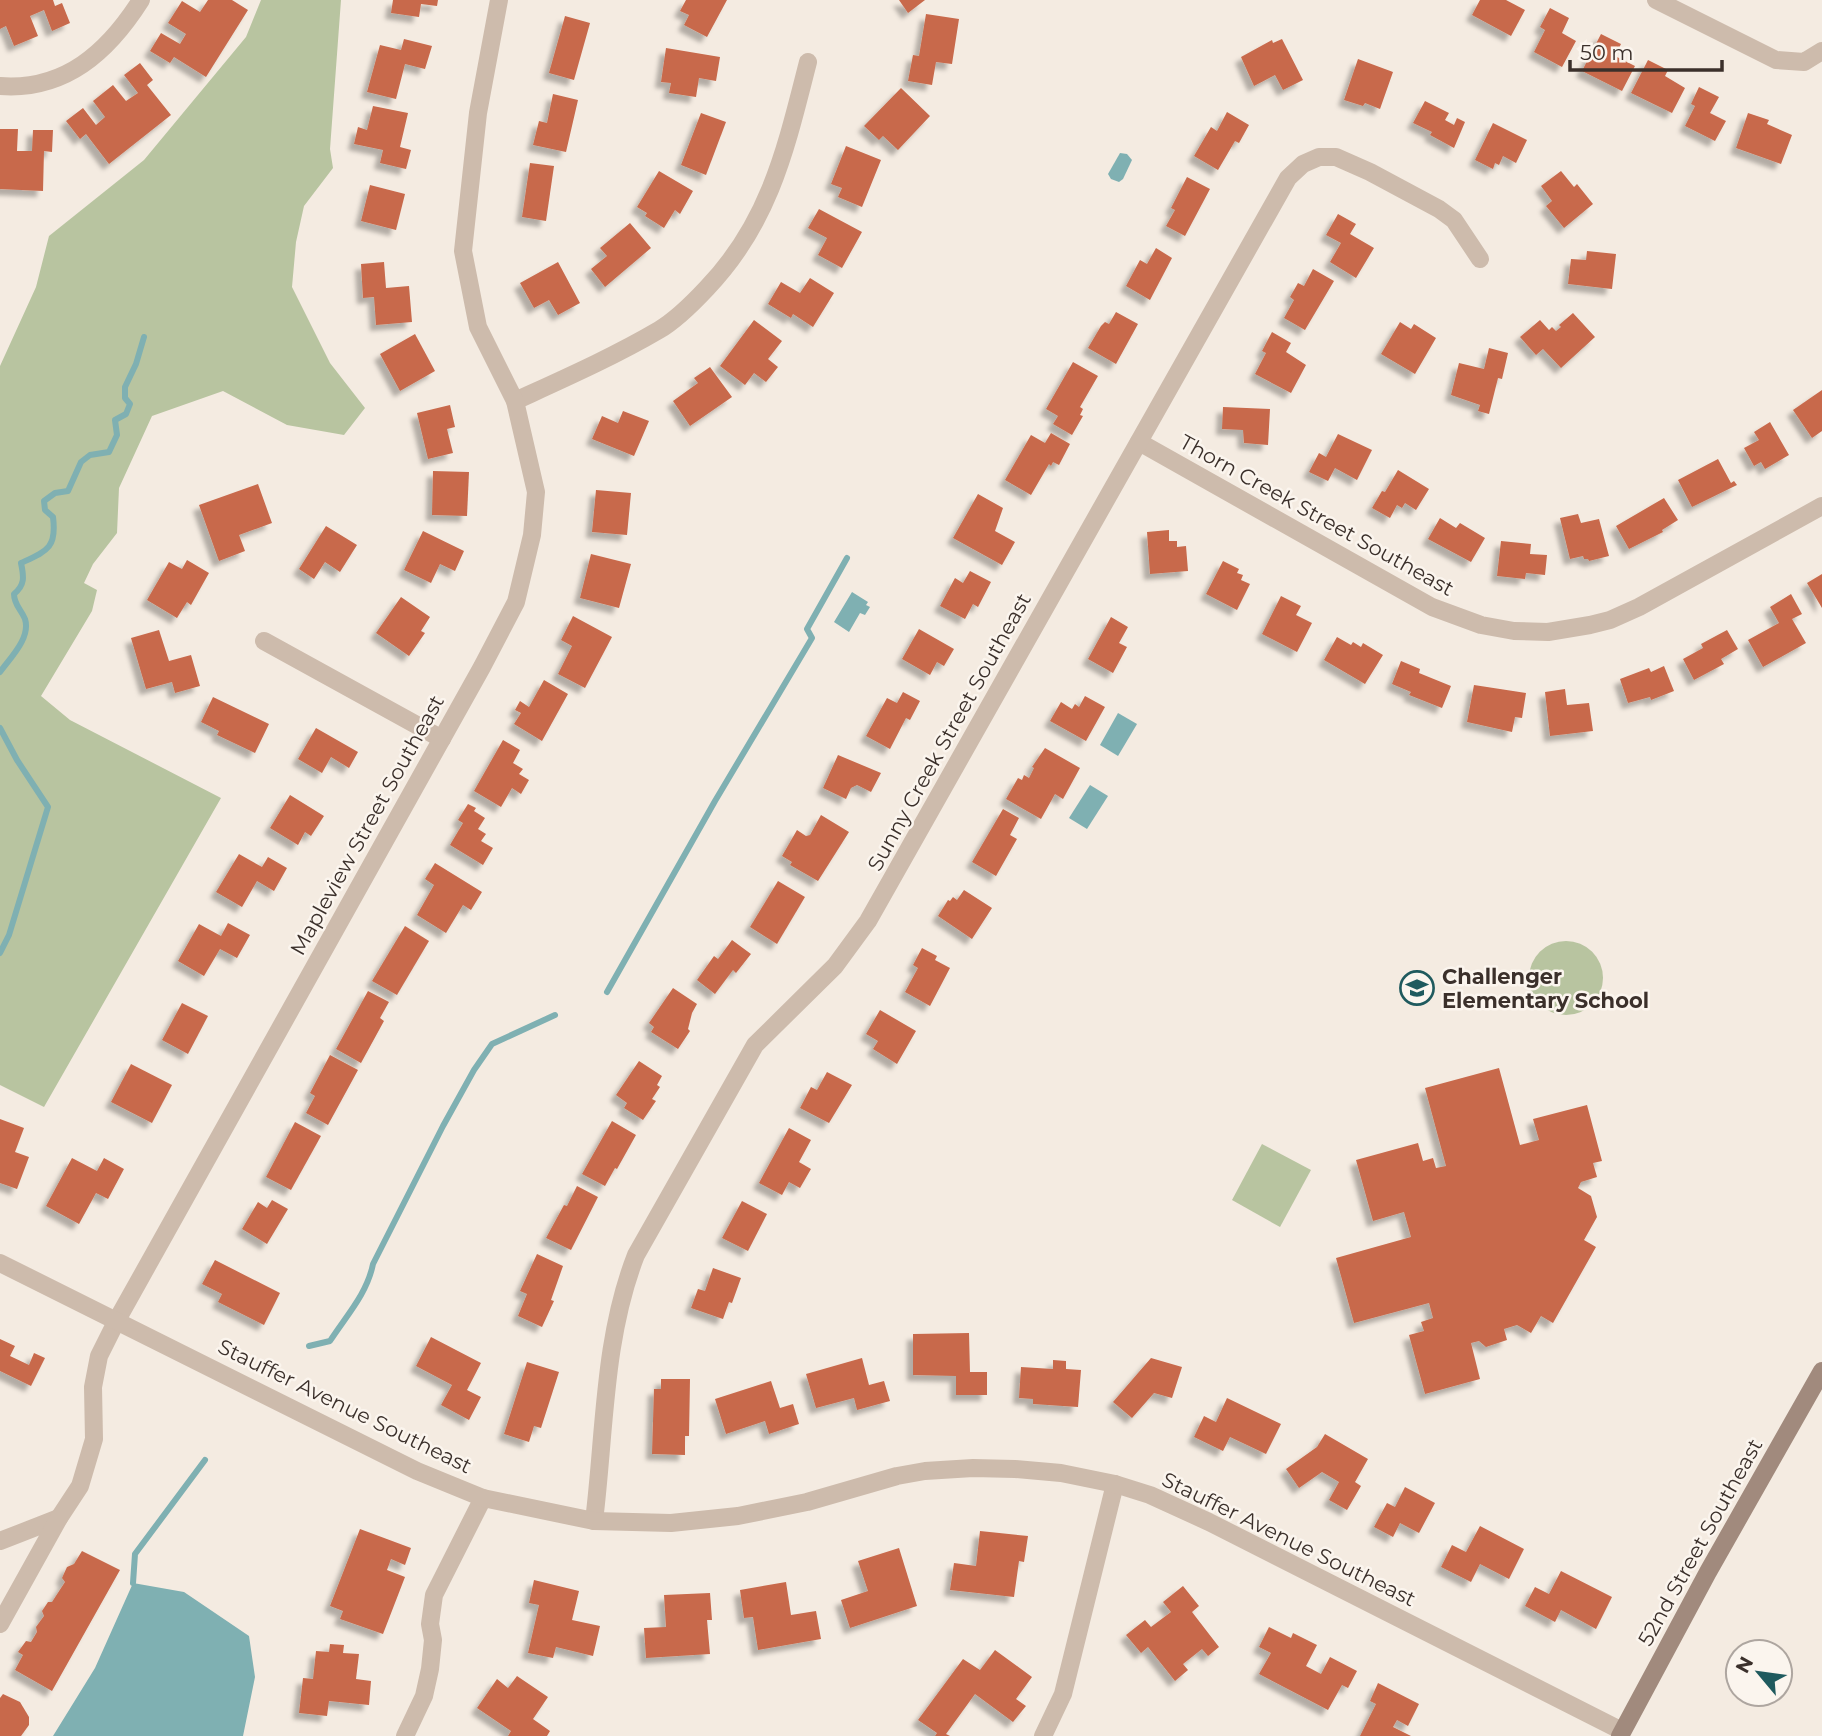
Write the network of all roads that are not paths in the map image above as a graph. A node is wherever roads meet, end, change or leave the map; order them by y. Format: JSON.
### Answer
{"nodes":[{"id":1,"x":141,"y":0,"type":"edge"},
{"id":2,"x":499,"y":0,"type":"edge"},
{"id":3,"x":1657,"y":0,"type":"edge"},
{"id":4,"x":1822,"y":51,"type":"edge"},
{"id":5,"x":808,"y":62,"type":"dead end"},
{"id":6,"x":0,"y":86,"type":"edge"},
{"id":7,"x":1480,"y":259,"type":"dead end"},
{"id":8,"x":515,"y":401,"type":"junction"},
{"id":9,"x":1139,"y":442,"type":"junction"},
{"id":10,"x":1822,"y":506,"type":"edge"},
{"id":11,"x":264,"y":641,"type":"dead end"},
{"id":12,"x":442,"y":739,"type":"junction"},
{"id":13,"x":0,"y":1263,"type":"edge"},
{"id":14,"x":117,"y":1320,"type":"junction"},
{"id":15,"x":1822,"y":1371,"type":"edge"},
{"id":16,"x":1115,"y":1484,"type":"junction"},
{"id":17,"x":483,"y":1498,"type":"junction"},
{"id":18,"x":58,"y":1518,"type":"junction"},
{"id":19,"x":594,"y":1521,"type":"junction"},
{"id":20,"x":0,"y":1541,"type":"edge"},
{"id":21,"x":0,"y":1624,"type":"edge"},
{"id":22,"x":1624,"y":1734,"type":"edge"},
{"id":23,"x":405,"y":1736,"type":"edge"},
{"id":24,"x":1043,"y":1736,"type":"edge"}],
"edges":[{"from":1,"to":6,"type":"street"},
{"from":2,"to":8,"type":"street","name":"Mapleview Street Southeast"},
{"from":3,"to":4,"type":"street"},
{"from":5,"to":8,"type":"street"},
{"from":7,"to":9,"type":"street","name":"Sunny Creek Street Southeast"},
{"from":8,"to":12,"type":"street","name":"Mapleview Street Southeast"},
{"from":9,"to":10,"type":"street","name":"Thorn Creek Street Southeast"},
{"from":9,"to":19,"type":"street","name":"Sunny Creek Street Southeast"},
{"from":11,"to":12,"type":"street"},
{"from":12,"to":14,"type":"street","name":"Mapleview Street Southeast"},
{"from":13,"to":14,"type":"street","name":"Stauffer Avenue Southeast"},
{"from":14,"to":17,"type":"street","name":"Stauffer Avenue Southeast"},
{"from":14,"to":18,"type":"street","name":"Mapleview Street Southeast"},
{"from":15,"to":22,"type":"main road","name":"52nd Street Southeast"},
{"from":16,"to":19,"type":"street","name":"Stauffer Avenue Southeast"},
{"from":16,"to":22,"type":"street","name":"Stauffer Avenue Southeast"},
{"from":16,"to":24,"type":"street"},
{"from":17,"to":19,"type":"street","name":"Stauffer Avenue Southeast"},
{"from":17,"to":23,"type":"street"},
{"from":18,"to":20,"type":"street"},
{"from":18,"to":21,"type":"street","name":"Mapleview Street Southeast"}]}
